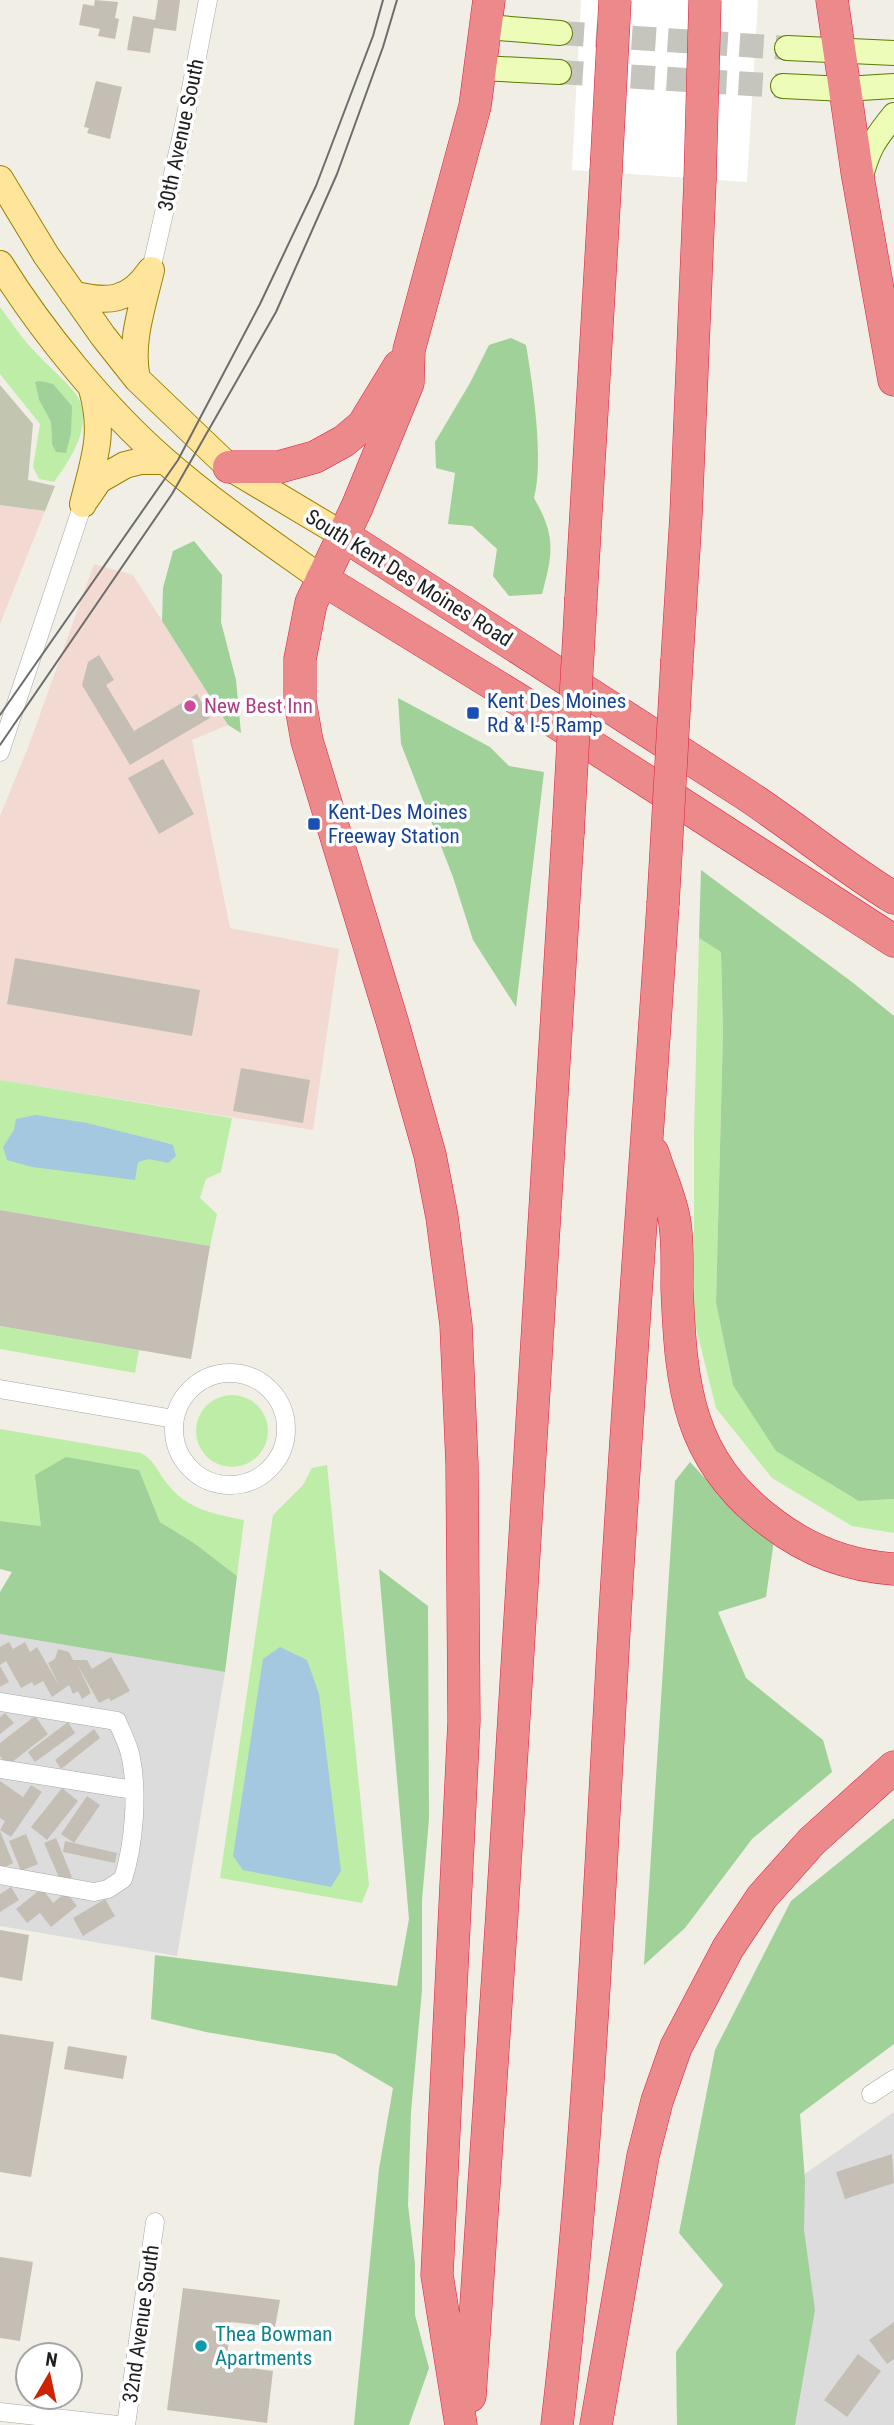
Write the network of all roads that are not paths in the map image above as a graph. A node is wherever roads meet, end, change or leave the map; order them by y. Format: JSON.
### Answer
{"nodes":[{"id":1,"x":208,"y":0,"type":"edge"},
{"id":2,"x":615,"y":0,"type":"edge"},
{"id":3,"x":705,"y":0,"type":"edge"},
{"id":4,"x":832,"y":0,"type":"edge"},
{"id":5,"x":488,"y":13,"type":"edge"},
{"id":6,"x":560,"y":33,"type":"tunnel mouth"},
{"id":7,"x":787,"y":48,"type":"tunnel mouth"},
{"id":8,"x":840,"y":51,"type":"junction"},
{"id":9,"x":894,"y":53,"type":"edge"},
{"id":10,"x":481,"y":68,"type":"junction"},
{"id":11,"x":559,"y":72,"type":"tunnel mouth"},
{"id":12,"x":783,"y":86,"type":"tunnel mouth"},
{"id":13,"x":894,"y":86,"type":"edge"},
{"id":14,"x":845,"y":89,"type":"junction"},
{"id":15,"x":894,"y":115,"type":"edge"},
{"id":16,"x":0,"y":179,"type":"edge"},
{"id":17,"x":859,"y":184,"type":"junction"},
{"id":18,"x":0,"y":264,"type":"edge"},
{"id":19,"x":151,"y":270,"type":"junction"},
{"id":20,"x":73,"y":294,"type":"junction"},
{"id":21,"x":409,"y":350,"type":"junction"},
{"id":22,"x":137,"y":379,"type":"junction"},
{"id":23,"x":894,"y":380,"type":"edge"},
{"id":24,"x":90,"y":384,"type":"junction"},
{"id":25,"x":164,"y":461,"type":"junction"},
{"id":26,"x":229,"y":467,"type":"junction"},
{"id":27,"x":83,"y":504,"type":"junction"},
{"id":28,"x":342,"y":535,"type":"junction"},
{"id":29,"x":322,"y":579,"type":"junction"},
{"id":30,"x":0,"y":752,"type":"edge"},
{"id":31,"x":894,"y":898,"type":"edge"},
{"id":32,"x":894,"y":941,"type":"edge"},
{"id":33,"x":648,"y":1135,"type":"junction"},
{"id":34,"x":0,"y":1389,"type":"edge"},
{"id":35,"x":174,"y":1419,"type":"junction"},
{"id":36,"x":894,"y":1569,"type":"edge"},
{"id":37,"x":0,"y":1702,"type":"edge"},
{"id":38,"x":894,"y":1767,"type":"edge"},
{"id":39,"x":0,"y":1769,"type":"edge"},
{"id":40,"x":134,"y":1790,"type":"junction"},
{"id":41,"x":0,"y":1875,"type":"edge"},
{"id":42,"x":894,"y":2079,"type":"edge"},
{"id":43,"x":871,"y":2094,"type":"dead end"},
{"id":44,"x":155,"y":2222,"type":"dead end"},
{"id":45,"x":0,"y":2412,"type":"edge"},
{"id":46,"x":118,"y":2425,"type":"edge"},
{"id":47,"x":126,"y":2425,"type":"edge"},
{"id":48,"x":461,"y":2425,"type":"edge"},
{"id":49,"x":468,"y":2425,"type":"edge"},
{"id":50,"x":557,"y":2425,"type":"edge"},
{"id":51,"x":596,"y":2425,"type":"edge"}],
"edges":[{"from":1,"to":19,"type":"street","name":"30th Avenue South"},
{"from":2,"to":49,"type":"highway","bridge":true},
{"from":3,"to":33,"type":"highway","bridge":true},
{"from":4,"to":8,"type":"highway"},
{"from":5,"to":6,"type":"main road"},
{"from":5,"to":10,"type":"highway"},
{"from":7,"to":8,"type":"main road"},
{"from":8,"to":9,"type":"main road"},
{"from":8,"to":14,"type":"highway"},
{"from":10,"to":11,"type":"main road"},
{"from":10,"to":21,"type":"highway"},
{"from":12,"to":14,"type":"main road"},
{"from":13,"to":14,"type":"main road"},
{"from":14,"to":17,"type":"highway"},
{"from":15,"to":17,"type":"main road"},
{"from":16,"to":20,"type":"main road","name":"South Kent Des Moines Road"},
{"from":17,"to":23,"type":"highway"},
{"from":18,"to":24,"type":"main road","name":"South Kent Des Moines Road"},
{"from":19,"to":20,"type":"main road"},
{"from":19,"to":22,"type":"main road"},
{"from":20,"to":22,"type":"main road","name":"South Kent Des Moines Road"},
{"from":21,"to":26,"type":"highway"},
{"from":21,"to":28,"type":"highway"},
{"from":22,"to":26,"type":"main road","name":"South Kent Des Moines Road"},
{"from":24,"to":25,"type":"main road","name":"South Kent Des Moines Road"},
{"from":24,"to":27,"type":"main road"},
{"from":25,"to":27,"type":"main road"},
{"from":25,"to":29,"type":"main road","name":"South Kent Des Moines Road"},
{"from":26,"to":28,"type":"main road","name":"South Kent Des Moines Road"},
{"from":27,"to":30,"type":"street"},
{"from":28,"to":29,"type":"highway"},
{"from":28,"to":31,"type":"highway","name":"South Kent Des Moines Road"},
{"from":29,"to":32,"type":"highway","name":"South Kent Des Moines Road"},
{"from":29,"to":48,"type":"highway"},
{"from":33,"to":36,"type":"highway"},
{"from":33,"to":50,"type":"highway"},
{"from":34,"to":35,"type":"street"},
{"from":35,"to":35,"type":"street"},
{"from":37,"to":40,"type":"street"},
{"from":38,"to":51,"type":"highway"},
{"from":39,"to":40,"type":"street"},
{"from":40,"to":41,"type":"street"},
{"from":42,"to":43,"type":"street"},
{"from":44,"to":47,"type":"street","name":"32nd Avenue South"},
{"from":45,"to":46,"type":"street"}]}
